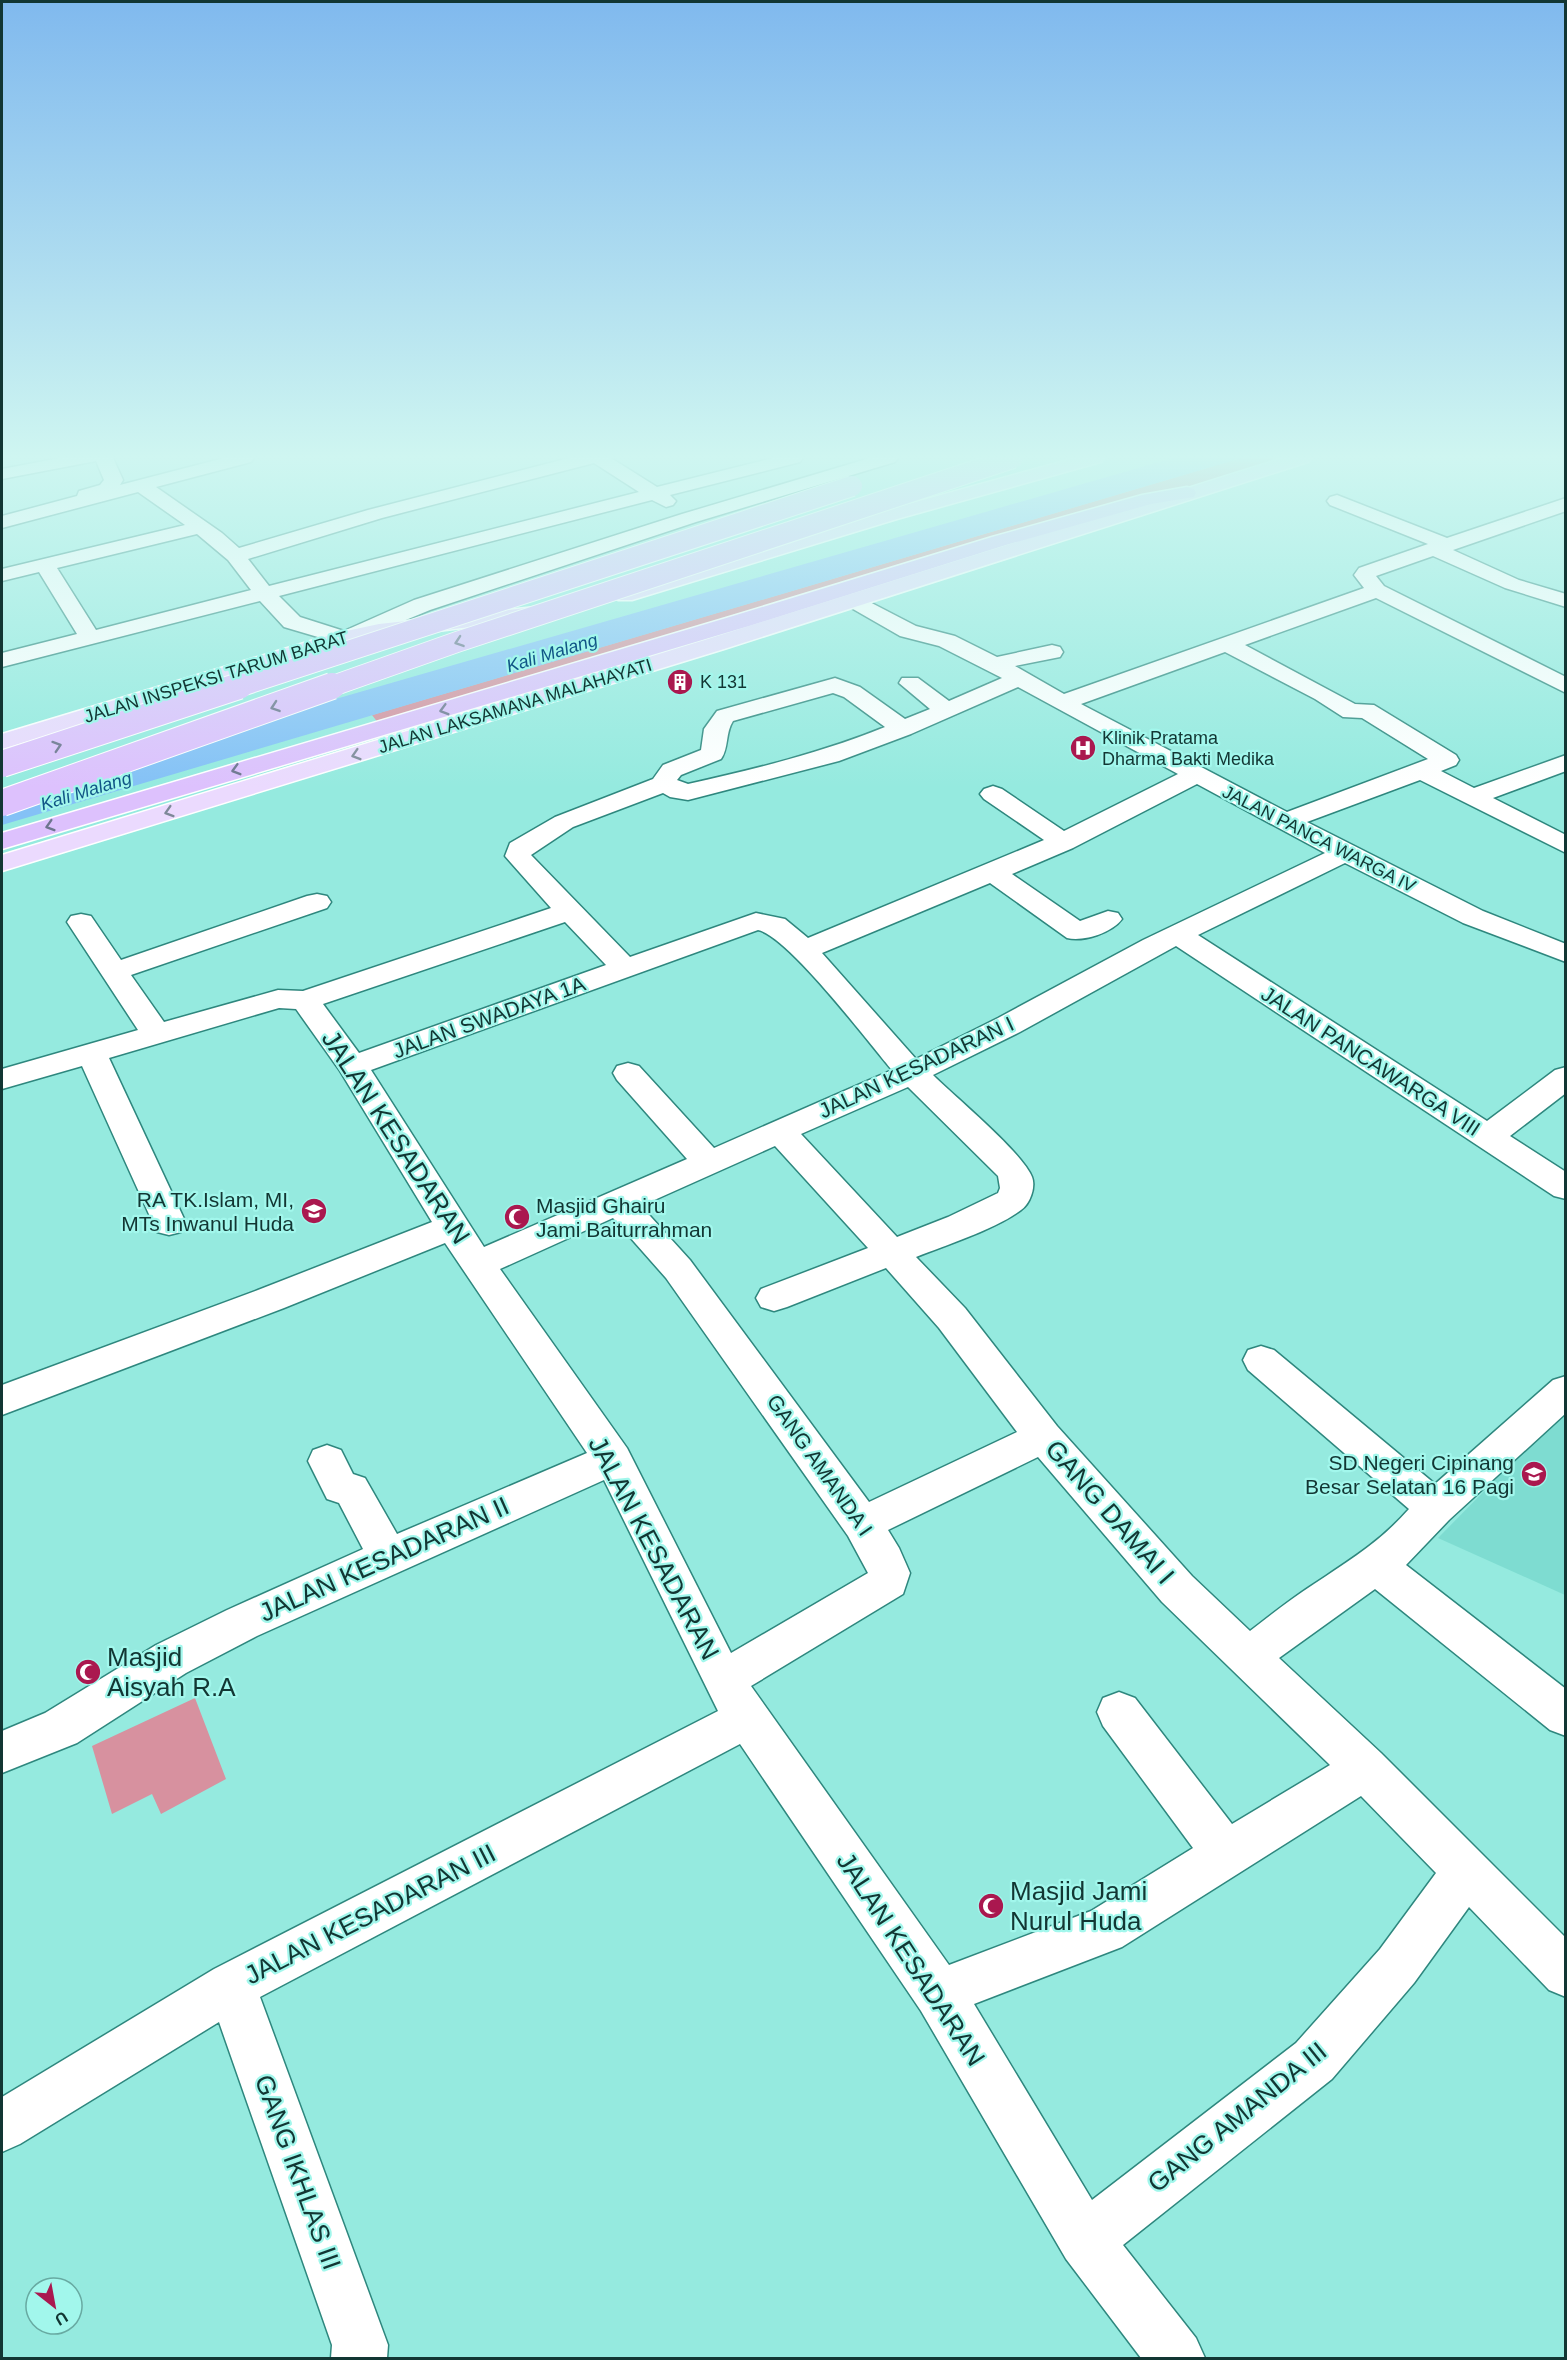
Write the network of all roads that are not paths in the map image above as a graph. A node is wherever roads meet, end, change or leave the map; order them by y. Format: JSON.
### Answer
{"nodes":[{"id":1,"x":32,"y":568,"type":"edge"},
{"id":2,"x":47,"y":568,"type":"edge"},
{"id":3,"x":245,"y":568,"type":"edge"},
{"id":4,"x":361,"y":568,"type":"edge"},
{"id":5,"x":535,"y":568,"type":"edge"},
{"id":6,"x":604,"y":568,"type":"edge"},
{"id":7,"x":681,"y":568,"type":"edge"},
{"id":8,"x":715,"y":568,"type":"edge"},
{"id":9,"x":911,"y":568,"type":"edge"},
{"id":10,"x":955,"y":568,"type":"edge"},
{"id":11,"x":1378,"y":568,"type":"edge"},
{"id":12,"x":1482,"y":568,"type":"edge"},
{"id":13,"x":2,"y":575,"type":"edge"},
{"id":14,"x":1377,"y":590,"type":"junction"},
{"id":15,"x":264,"y":593,"type":"junction"},
{"id":16,"x":853,"y":601,"type":"junction"},
{"id":17,"x":1566,"y":601,"type":"edge"},
{"id":18,"x":90,"y":638,"type":"junction"},
{"id":19,"x":345,"y":638,"type":"junction"},
{"id":20,"x":1225,"y":644,"type":"junction"},
{"id":21,"x":1052,"y":652,"type":"dead end"},
{"id":22,"x":2,"y":660,"type":"edge"},
{"id":23,"x":994,"y":664,"type":"junction"},
{"id":24,"x":1021,"y":678,"type":"junction"},
{"id":25,"x":910,"y":683,"type":"dead end"},
{"id":26,"x":1566,"y":686,"type":"edge"},
{"id":27,"x":1062,"y":703,"type":"junction"},
{"id":28,"x":945,"y":709,"type":"junction"},
{"id":29,"x":903,"y":729,"type":"junction"},
{"id":30,"x":2,"y":742,"type":"edge"},
{"id":31,"x":1566,"y":762,"type":"edge"},
{"id":32,"x":2,"y":764,"type":"edge"},
{"id":33,"x":1421,"y":771,"type":"junction"},
{"id":34,"x":1196,"y":775,"type":"junction"},
{"id":35,"x":665,"y":783,"type":"junction"},
{"id":36,"x":993,"y":794,"type":"dead end"},
{"id":37,"x":1473,"y":797,"type":"junction"},
{"id":38,"x":2,"y":803,"type":"edge"},
{"id":39,"x":1284,"y":822,"type":"junction"},
{"id":40,"x":2,"y":841,"type":"edge"},
{"id":41,"x":1064,"y":842,"type":"junction"},
{"id":42,"x":1566,"y":845,"type":"edge"},
{"id":43,"x":1345,"y":853,"type":"junction"},
{"id":44,"x":2,"y":863,"type":"edge"},
{"id":45,"x":992,"y":872,"type":"junction"},
{"id":46,"x":317,"y":902,"type":"dead end"},
{"id":47,"x":569,"y":911,"type":"junction"},
{"id":48,"x":1108,"y":919,"type":"dead end"},
{"id":49,"x":81,"y":922,"type":"dead end"},
{"id":50,"x":1177,"y":934,"type":"junction"},
{"id":51,"x":804,"y":950,"type":"junction"},
{"id":52,"x":1566,"y":954,"type":"edge"},
{"id":53,"x":625,"y":968,"type":"junction"},
{"id":54,"x":116,"y":971,"type":"junction"},
{"id":55,"x":305,"y":1000,"type":"junction"},
{"id":56,"x":157,"y":1035,"type":"junction"},
{"id":57,"x":92,"y":1053,"type":"junction"},
{"id":58,"x":353,"y":1066,"type":"junction"},
{"id":59,"x":628,"y":1073,"type":"dead end"},
{"id":60,"x":912,"y":1073,"type":"junction"},
{"id":61,"x":1566,"y":1077,"type":"edge"},
{"id":62,"x":2,"y":1078,"type":"edge"},
{"id":63,"x":779,"y":1130,"type":"junction"},
{"id":64,"x":1488,"y":1137,"type":"junction"},
{"id":65,"x":709,"y":1163,"type":"junction"},
{"id":66,"x":1566,"y":1188,"type":"edge"},
{"id":67,"x":619,"y":1203,"type":"junction"},
{"id":68,"x":170,"y":1223,"type":"dead end"},
{"id":69,"x":452,"y":1227,"type":"junction"},
{"id":70,"x":892,"y":1252,"type":"junction"},
{"id":71,"x":479,"y":1264,"type":"junction"},
{"id":72,"x":774,"y":1298,"type":"dead end"},
{"id":73,"x":1261,"y":1360,"type":"dead end"},
{"id":74,"x":1566,"y":1390,"type":"edge"},
{"id":75,"x":2,"y":1400,"type":"edge"},
{"id":76,"x":1043,"y":1437,"type":"junction"},
{"id":77,"x":613,"y":1459,"type":"junction"},
{"id":78,"x":327,"y":1461,"type":"dead end"},
{"id":79,"x":1435,"y":1508,"type":"junction"},
{"id":80,"x":862,"y":1524,"type":"junction"},
{"id":81,"x":389,"y":1559,"type":"junction"},
{"id":82,"x":1377,"y":1566,"type":"junction"},
{"id":83,"x":1250,"y":1656,"type":"junction"},
{"id":84,"x":735,"y":1699,"type":"junction"},
{"id":85,"x":1119,"y":1712,"type":"dead end"},
{"id":86,"x":1566,"y":1716,"type":"edge"},
{"id":87,"x":2,"y":1752,"type":"edge"},
{"id":88,"x":1365,"y":1768,"type":"junction"},
{"id":89,"x":1226,"y":1854,"type":"junction"},
{"id":90,"x":1467,"y":1870,"type":"junction"},
{"id":91,"x":1566,"y":1973,"type":"edge"},
{"id":92,"x":231,"y":1986,"type":"junction"},
{"id":93,"x":939,"y":1993,"type":"junction"},
{"id":94,"x":2,"y":2126,"type":"edge"},
{"id":95,"x":1085,"y":2240,"type":"junction"},
{"id":96,"x":359,"y":2358,"type":"edge"},
{"id":97,"x":1176,"y":2358,"type":"edge"}],
"edges":[{"from":1,"to":13,"type":"street"},
{"from":2,"to":18,"type":"street"},
{"from":3,"to":15,"type":"street"},
{"from":4,"to":15,"type":"street"},
{"from":5,"to":19,"type":"street"},
{"from":32,"to":6,"type":"highway","one_way":true,"bridge":true},
{"from":7,"to":38,"type":"highway","one_way":true,"bridge":true},
{"from":8,"to":19,"type":"main road","name":"JALAN INSPEKSI TARUM BARAT"},
{"from":9,"to":40,"type":"highway","one_way":true},
{"from":10,"to":16,"type":"main road","name":"JALAN LAKSAMANA MALAHAYATI"},
{"from":11,"to":14,"type":"street"},
{"from":12,"to":17,"type":"street"},
{"from":14,"to":20,"type":"street"},
{"from":14,"to":26,"type":"street"},
{"from":15,"to":18,"type":"street"},
{"from":15,"to":19,"type":"street"},
{"from":16,"to":23,"type":"street","name":"JALAN PANCA WARGA IV"},
{"from":16,"to":44,"type":"main road","name":"JALAN LAKSAMANA MALAHAYATI","one_way":true},
{"from":18,"to":22,"type":"street"},
{"from":19,"to":30,"type":"main road","name":"JALAN INSPEKSI TARUM BARAT"},
{"from":20,"to":27,"type":"street"},
{"from":20,"to":33,"type":"street"},
{"from":21,"to":23,"type":"street"},
{"from":23,"to":24,"type":"street","name":"JALAN PANCA WARGA IV"},
{"from":24,"to":27,"type":"street","name":"JALAN PANCA WARGA IV"},
{"from":24,"to":28,"type":"street"},
{"from":25,"to":28,"type":"street"},
{"from":27,"to":34,"type":"street","name":"JALAN PANCA WARGA IV"},
{"from":28,"to":29,"type":"street"},
{"from":29,"to":35,"type":"street"},
{"from":29,"to":35,"type":"street"},
{"from":31,"to":37,"type":"street"},
{"from":33,"to":37,"type":"street"},
{"from":33,"to":39,"type":"street"},
{"from":34,"to":39,"type":"street","name":"JALAN PANCA WARGA IV"},
{"from":34,"to":41,"type":"street"},
{"from":35,"to":47,"type":"street"},
{"from":36,"to":41,"type":"street"},
{"from":37,"to":42,"type":"street"},
{"from":39,"to":43,"type":"street","name":"JALAN PANCA WARGA IV"},
{"from":41,"to":45,"type":"street"},
{"from":43,"to":50,"type":"street","name":"JALAN KESADARAN I"},
{"from":43,"to":52,"type":"street","name":"JALAN PANCA WARGA IV"},
{"from":45,"to":48,"type":"street"},
{"from":45,"to":51,"type":"street"},
{"from":46,"to":54,"type":"street"},
{"from":47,"to":53,"type":"street"},
{"from":47,"to":55,"type":"street"},
{"from":49,"to":54,"type":"street"},
{"from":50,"to":60,"type":"street","name":"JALAN KESADARAN I"},
{"from":50,"to":64,"type":"street","name":"JALAN PANCAWARGA VIII"},
{"from":51,"to":53,"type":"street","name":"JALAN SWADAYA 1A"},
{"from":51,"to":60,"type":"street","name":"JALAN SWADAYA 1A"},
{"from":53,"to":58,"type":"street","name":"JALAN SWADAYA 1A"},
{"from":54,"to":56,"type":"street"},
{"from":55,"to":56,"type":"street"},
{"from":55,"to":58,"type":"street","name":"JALAN KESADARAN"},
{"from":56,"to":57,"type":"street"},
{"from":57,"to":62,"type":"street"},
{"from":57,"to":68,"type":"street"},
{"from":58,"to":69,"type":"street","name":"JALAN KESADARAN"},
{"from":59,"to":65,"type":"street"},
{"from":60,"to":63,"type":"street","name":"JALAN KESADARAN I"},
{"from":60,"to":70,"type":"street","name":"JALAN SWADAYA 1A"},
{"from":61,"to":64,"type":"street"},
{"from":63,"to":65,"type":"street","name":"JALAN KESADARAN I"},
{"from":63,"to":70,"type":"street","name":"GANG DAMAI I"},
{"from":64,"to":66,"type":"street","name":"JALAN PANCAWARGA VIII"},
{"from":65,"to":67,"type":"street","name":"JALAN KESADARAN I"},
{"from":67,"to":71,"type":"street","name":"JALAN KESADARAN I"},
{"from":67,"to":80,"type":"street","name":"GANG AMANDA I"},
{"from":69,"to":71,"type":"street","name":"JALAN KESADARAN"},
{"from":69,"to":75,"type":"street"},
{"from":70,"to":72,"type":"street","name":"JALAN SWADAYA 1A"},
{"from":70,"to":76,"type":"street","name":"GANG DAMAI I"},
{"from":71,"to":77,"type":"street","name":"JALAN KESADARAN"},
{"from":73,"to":79,"type":"street"},
{"from":74,"to":79,"type":"street"},
{"from":76,"to":80,"type":"street"},
{"from":76,"to":83,"type":"street","name":"GANG DAMAI I"},
{"from":77,"to":81,"type":"street","name":"JALAN KESADARAN II"},
{"from":77,"to":84,"type":"street","name":"JALAN KESADARAN"},
{"from":78,"to":81,"type":"street"},
{"from":79,"to":82,"type":"street"},
{"from":80,"to":84,"type":"street","name":"GANG AMANDA I"},
{"from":81,"to":87,"type":"street","name":"JALAN KESADARAN II"},
{"from":82,"to":83,"type":"street"},
{"from":82,"to":86,"type":"street"},
{"from":83,"to":88,"type":"street","name":"GANG DAMAI I"},
{"from":84,"to":92,"type":"street","name":"JALAN KESADARAN III"},
{"from":84,"to":93,"type":"street","name":"JALAN KESADARAN"},
{"from":85,"to":89,"type":"street"},
{"from":88,"to":89,"type":"street"},
{"from":88,"to":90,"type":"street","name":"GANG DAMAI I"},
{"from":89,"to":93,"type":"street"},
{"from":90,"to":91,"type":"street","name":"GANG DAMAI I"},
{"from":90,"to":95,"type":"street","name":"GANG AMANDA III"},
{"from":92,"to":94,"type":"street","name":"JALAN KESADARAN III"},
{"from":92,"to":96,"type":"street","name":"GANG IKHLAS III"},
{"from":93,"to":95,"type":"street","name":"JALAN KESADARAN"},
{"from":95,"to":97,"type":"street","name":"JALAN KESADARAN"}]}
